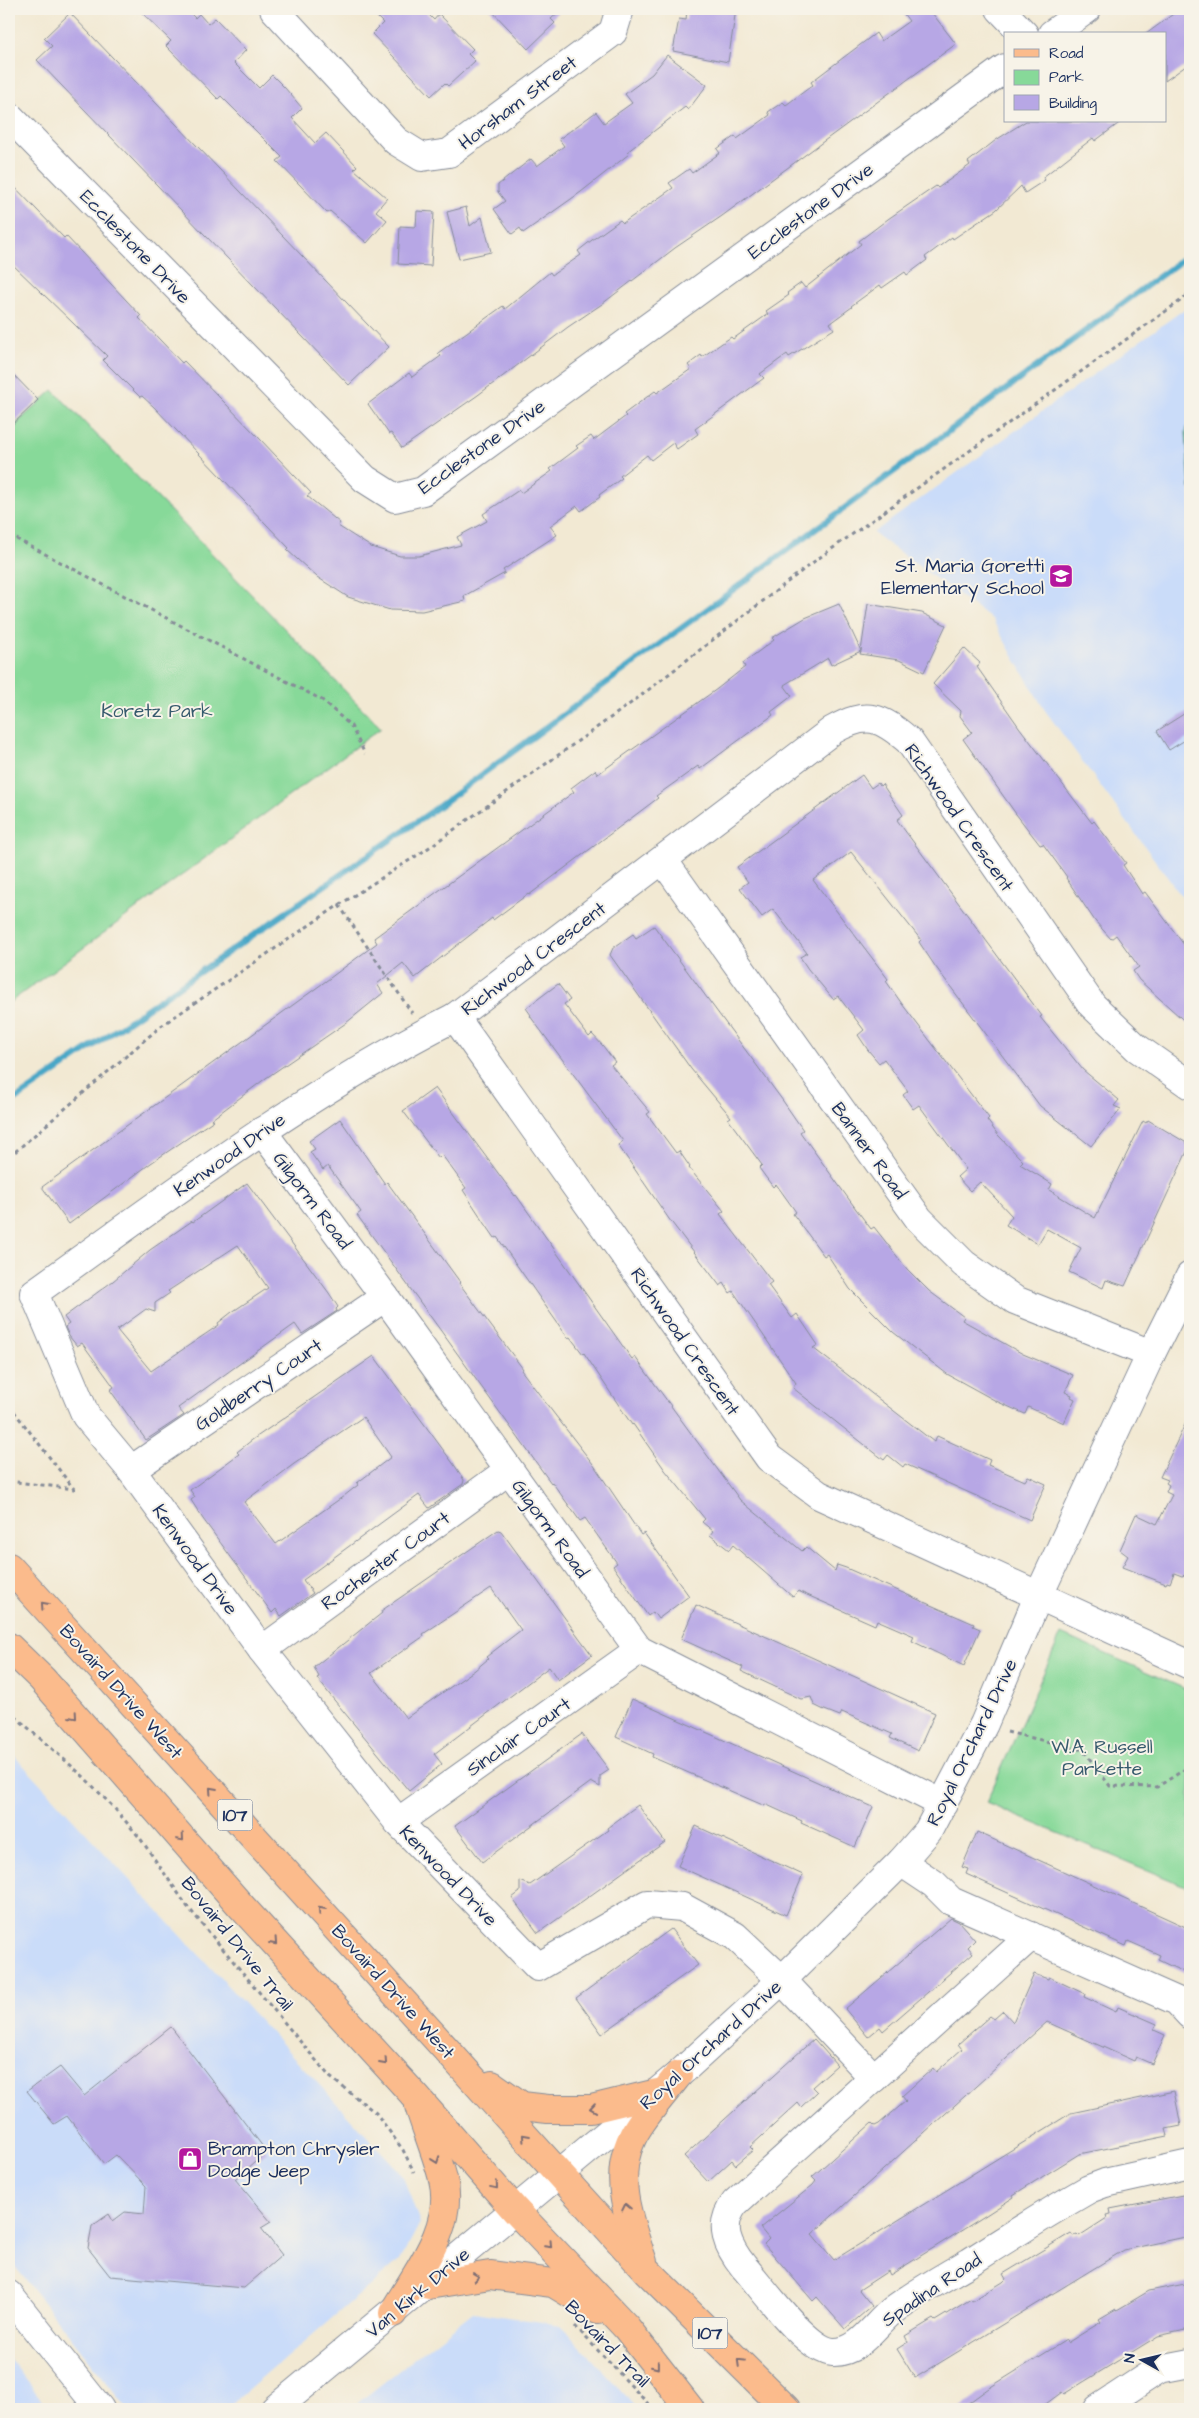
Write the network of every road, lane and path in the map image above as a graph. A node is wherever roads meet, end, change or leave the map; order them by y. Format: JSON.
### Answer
{"nodes":[{"id":1,"x":274,"y":9,"type":"edge"},
{"id":2,"x":620,"y":9,"type":"edge"},
{"id":3,"x":1000,"y":9,"type":"edge"},
{"id":4,"x":1087,"y":9,"type":"edge"},
{"id":5,"x":1022,"y":32,"type":"edge"},
{"id":6,"x":1055,"y":32,"type":"edge"},
{"id":7,"x":1004,"y":69,"type":"edge"},
{"id":8,"x":9,"y":116,"type":"edge"},
{"id":9,"x":1190,"y":294,"type":"edge"},
{"id":10,"x":9,"y":535,"type":"edge"},
{"id":11,"x":365,"y":754,"type":"dead end"},
{"id":12,"x":663,"y":860,"type":"junction"},
{"id":13,"x":339,"y":905,"type":"junction"},
{"id":14,"x":455,"y":1017,"type":"junction"},
{"id":15,"x":425,"y":1032,"type":"junction"},
{"id":16,"x":1190,"y":1085,"type":"edge"},
{"id":17,"x":262,"y":1131,"type":"junction"},
{"id":18,"x":9,"y":1157,"type":"edge"},
{"id":19,"x":1190,"y":1276,"type":"edge"},
{"id":20,"x":385,"y":1297,"type":"junction"},
{"id":21,"x":1151,"y":1354,"type":"junction"},
{"id":22,"x":9,"y":1406,"type":"edge"},
{"id":23,"x":131,"y":1470,"type":"junction"},
{"id":24,"x":509,"y":1470,"type":"junction"},
{"id":25,"x":9,"y":1481,"type":"edge"},
{"id":26,"x":9,"y":1567,"type":"edge"},
{"id":27,"x":1038,"y":1597,"type":"junction"},
{"id":28,"x":9,"y":1647,"type":"edge"},
{"id":29,"x":262,"y":1650,"type":"junction"},
{"id":30,"x":639,"y":1650,"type":"junction"},
{"id":31,"x":1190,"y":1664,"type":"edge"},
{"id":32,"x":9,"y":1711,"type":"edge"},
{"id":33,"x":984,"y":1724,"type":"junction"},
{"id":34,"x":1190,"y":1766,"type":"edge"},
{"id":35,"x":943,"y":1804,"type":"junction"},
{"id":36,"x":398,"y":1822,"type":"junction"},
{"id":37,"x":901,"y":1862,"type":"junction"},
{"id":38,"x":1031,"y":1936,"type":"junction"},
{"id":39,"x":782,"y":1980,"type":"junction"},
{"id":40,"x":1190,"y":2015,"type":"edge"},
{"id":41,"x":460,"y":2063,"type":"junction"},
{"id":42,"x":678,"y":2075,"type":"junction"},
{"id":43,"x":874,"y":2078,"type":"junction"},
{"id":44,"x":657,"y":2093,"type":"junction"},
{"id":45,"x":416,"y":2097,"type":"junction"},
{"id":46,"x":1190,"y":2164,"type":"edge"},
{"id":47,"x":558,"y":2174,"type":"junction"},
{"id":48,"x":418,"y":2179,"type":"dead end"},
{"id":49,"x":515,"y":2210,"type":"junction"},
{"id":50,"x":646,"y":2270,"type":"junction"},
{"id":51,"x":428,"y":2285,"type":"junction"},
{"id":52,"x":9,"y":2295,"type":"edge"},
{"id":53,"x":393,"y":2312,"type":"junction"},
{"id":54,"x":568,"y":2319,"type":"dead end"},
{"id":55,"x":626,"y":2327,"type":"junction"},
{"id":56,"x":1190,"y":2363,"type":"edge"},
{"id":57,"x":100,"y":2409,"type":"edge"},
{"id":58,"x":275,"y":2409,"type":"edge"},
{"id":59,"x":653,"y":2409,"type":"edge"},
{"id":60,"x":690,"y":2409,"type":"edge"},
{"id":61,"x":786,"y":2409,"type":"edge"},
{"id":62,"x":1098,"y":2409,"type":"edge"}],
"edges":[{"from":1,"to":2,"type":"street","name":"Horsham Street"},
{"from":3,"to":5,"type":"street"},
{"from":4,"to":6,"type":"street"},
{"from":7,"to":8,"type":"street","name":"Ecclestone Drive"},
{"from":9,"to":13,"type":"path"},
{"from":10,"to":11,"type":"path"},
{"from":12,"to":14,"type":"street","name":"Richwood Crescent"},
{"from":12,"to":16,"type":"street","name":"Richwood Crescent"},
{"from":12,"to":21,"type":"street","name":"Banner Road"},
{"from":13,"to":15,"type":"path"},
{"from":13,"to":18,"type":"path"},
{"from":14,"to":15,"type":"street","name":"Kenwood Drive"},
{"from":14,"to":27,"type":"street","name":"Richwood Crescent"},
{"from":15,"to":17,"type":"street","name":"Kenwood Drive"},
{"from":17,"to":20,"type":"street","name":"Gilgorm Road"},
{"from":17,"to":23,"type":"street","name":"Kenwood Drive"},
{"from":19,"to":21,"type":"street","name":"Royal Orchard Drive"},
{"from":20,"to":23,"type":"street","name":"Goldberry Court"},
{"from":20,"to":24,"type":"street","name":"Gilgorm Road"},
{"from":21,"to":27,"type":"street","name":"Royal Orchard Drive"},
{"from":22,"to":25,"type":"path"},
{"from":23,"to":29,"type":"street","name":"Kenwood Drive"},
{"from":24,"to":29,"type":"street","name":"Rochester Court"},
{"from":24,"to":30,"type":"street","name":"Gilgorm Road"},
{"from":41,"to":26,"type":"main road","name":"Bovaird Drive West","number":"107","one_way":true},
{"from":27,"to":31,"type":"street","name":"Richwood Crescent"},
{"from":27,"to":33,"type":"street","name":"Royal Orchard Drive"},
{"from":28,"to":45,"type":"main road","one_way":true},
{"from":29,"to":36,"type":"street","name":"Kenwood Drive"},
{"from":30,"to":35,"type":"street","name":"Gilgorm Road"},
{"from":30,"to":36,"type":"street","name":"Sinclair Court"},
{"from":32,"to":48,"type":"path","name":"Bovaird Drive Trail"},
{"from":33,"to":34,"type":"path"},
{"from":33,"to":35,"type":"street","name":"Royal Orchard Drive"},
{"from":35,"to":37,"type":"street","name":"Royal Orchard Drive"},
{"from":36,"to":39,"type":"street","name":"Kenwood Drive"},
{"from":37,"to":38,"type":"street"},
{"from":37,"to":39,"type":"street","name":"Royal Orchard Drive"},
{"from":38,"to":40,"type":"street"},
{"from":38,"to":43,"type":"street","name":"Spadina Road"},
{"from":39,"to":42,"type":"street","name":"Royal Orchard Drive"},
{"from":39,"to":43,"type":"street"},
{"from":44,"to":41,"type":"main road","one_way":true},
{"from":47,"to":41,"type":"main road","name":"Bovaird Drive West","number":"107","one_way":true},
{"from":42,"to":44,"type":"street","name":"Royal Orchard Drive"},
{"from":50,"to":42,"type":"main road","one_way":true},
{"from":43,"to":46,"type":"street","name":"Spadina Road"},
{"from":44,"to":47,"type":"street","name":"Royal Orchard Drive"},
{"from":45,"to":49,"type":"main road","one_way":true},
{"from":45,"to":53,"type":"main road","one_way":true},
{"from":47,"to":49,"type":"street","name":"Van Kirk Drive"},
{"from":47,"to":50,"type":"main road","name":"Bovaird Drive West","number":"107"},
{"from":49,"to":51,"type":"street","name":"Van Kirk Drive"},
{"from":49,"to":55,"type":"main road","one_way":true},
{"from":61,"to":50,"type":"main road","name":"Bovaird Drive West","number":"107","one_way":true},
{"from":51,"to":53,"type":"street","name":"Van Kirk Drive"},
{"from":51,"to":55,"type":"main road","one_way":true},
{"from":52,"to":57,"type":"street"},
{"from":53,"to":58,"type":"street","name":"Van Kirk Drive"},
{"from":54,"to":59,"type":"path","name":"Bovaird Trail"},
{"from":55,"to":60,"type":"main road","one_way":true},
{"from":56,"to":62,"type":"street"}]}
